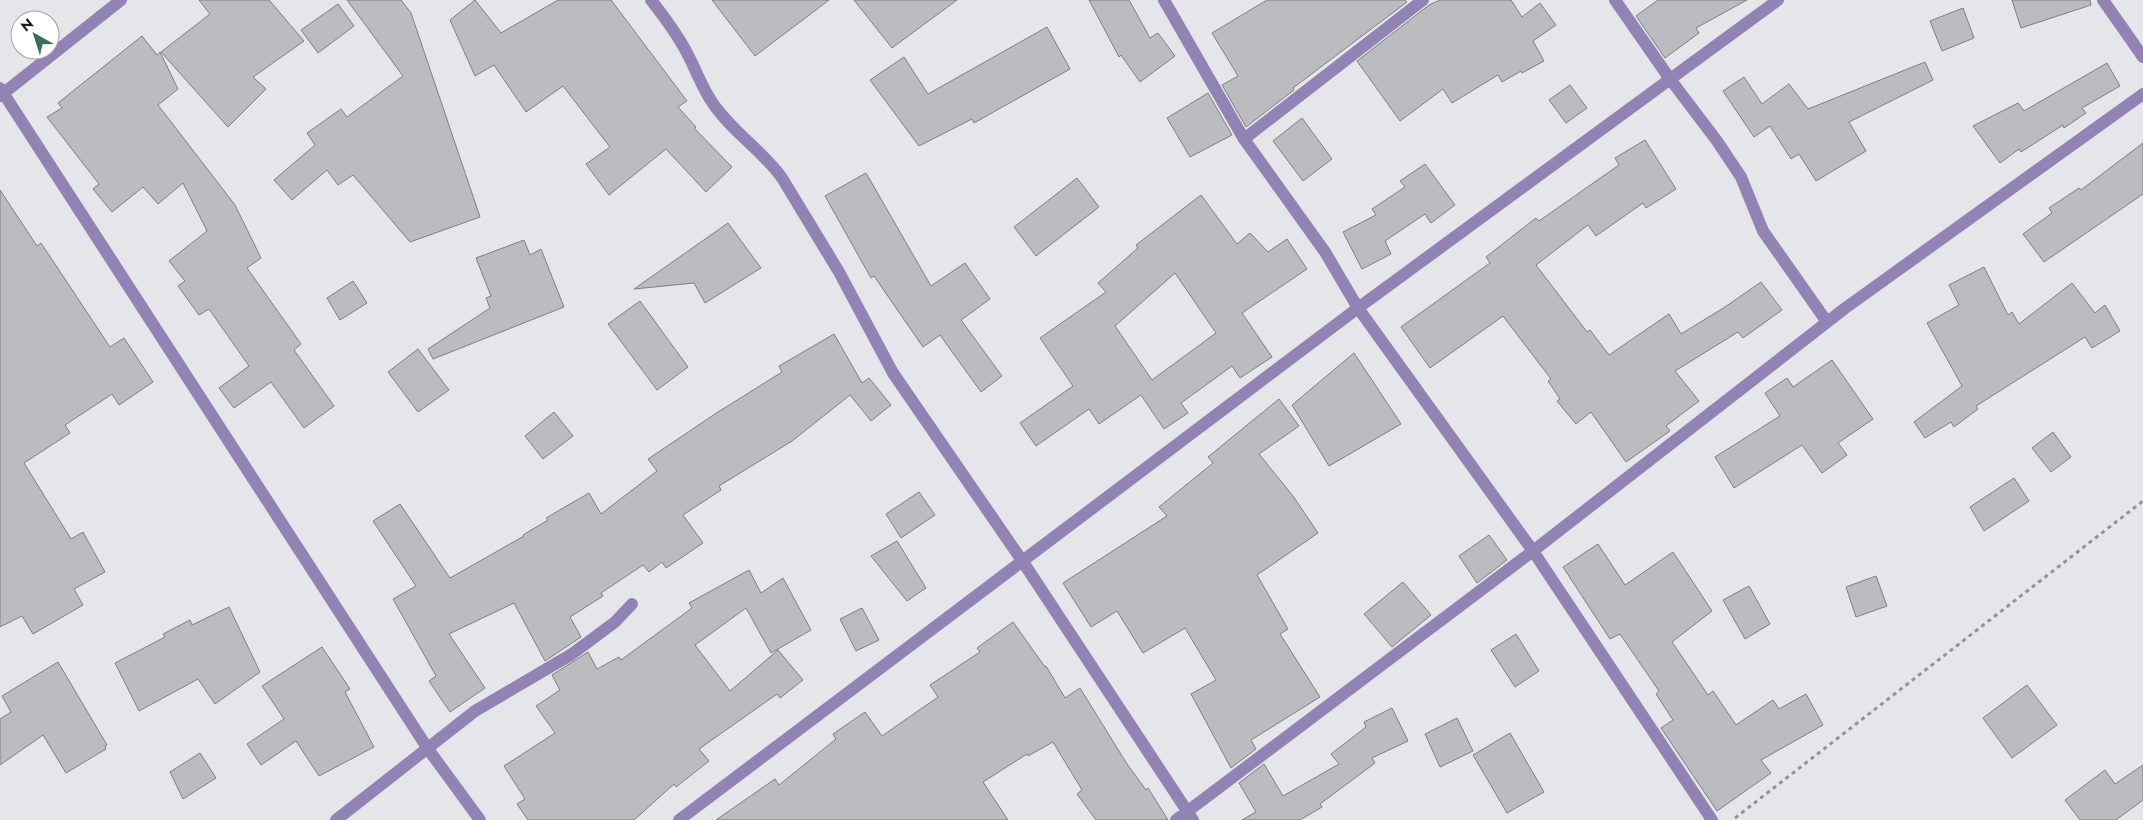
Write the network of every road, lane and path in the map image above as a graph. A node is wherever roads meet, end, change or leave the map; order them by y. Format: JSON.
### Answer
{"nodes":[{"id":1,"x":121,"y":0,"type":"edge"},
{"id":2,"x":651,"y":0,"type":"edge"},
{"id":3,"x":1164,"y":0,"type":"edge"},
{"id":4,"x":1423,"y":0,"type":"edge"},
{"id":5,"x":1615,"y":0,"type":"edge"},
{"id":6,"x":1778,"y":0,"type":"edge"},
{"id":7,"x":2103,"y":0,"type":"edge"},
{"id":8,"x":2143,"y":57,"type":"edge"},
{"id":9,"x":1670,"y":79,"type":"junction"},
{"id":10,"x":1,"y":93,"type":"edge"},
{"id":11,"x":2143,"y":94,"type":"edge"},
{"id":12,"x":1244,"y":139,"type":"junction"},
{"id":13,"x":1358,"y":308,"type":"junction"},
{"id":14,"x":1827,"y":322,"type":"junction"},
{"id":15,"x":2143,"y":502,"type":"edge"},
{"id":16,"x":1533,"y":551,"type":"junction"},
{"id":17,"x":1023,"y":562,"type":"junction"},
{"id":18,"x":632,"y":604,"type":"dead end"},
{"id":19,"x":428,"y":749,"type":"junction"},
{"id":20,"x":1191,"y":816,"type":"edge"},
{"id":21,"x":336,"y":820,"type":"edge"},
{"id":22,"x":480,"y":820,"type":"edge"},
{"id":23,"x":679,"y":820,"type":"edge"},
{"id":24,"x":1176,"y":820,"type":"edge"},
{"id":25,"x":1712,"y":820,"type":"edge"},
{"id":26,"x":1732,"y":820,"type":"edge"}],
"edges":[{"from":1,"to":10,"type":"street"},
{"from":2,"to":17,"type":"street"},
{"from":3,"to":12,"type":"street"},
{"from":4,"to":12,"type":"street"},
{"from":5,"to":9,"type":"street"},
{"from":6,"to":9,"type":"street"},
{"from":7,"to":8,"type":"street"},
{"from":9,"to":13,"type":"street"},
{"from":9,"to":14,"type":"street"},
{"from":10,"to":19,"type":"street"},
{"from":11,"to":14,"type":"street"},
{"from":12,"to":13,"type":"street"},
{"from":13,"to":16,"type":"street"},
{"from":13,"to":17,"type":"street"},
{"from":14,"to":16,"type":"street"},
{"from":15,"to":26,"type":"path"},
{"from":16,"to":20,"type":"street"},
{"from":16,"to":25,"type":"street"},
{"from":17,"to":20,"type":"street"},
{"from":17,"to":23,"type":"street"},
{"from":18,"to":19,"type":"street"},
{"from":19,"to":21,"type":"street"},
{"from":19,"to":22,"type":"street"},
{"from":20,"to":24,"type":"street"}]}
